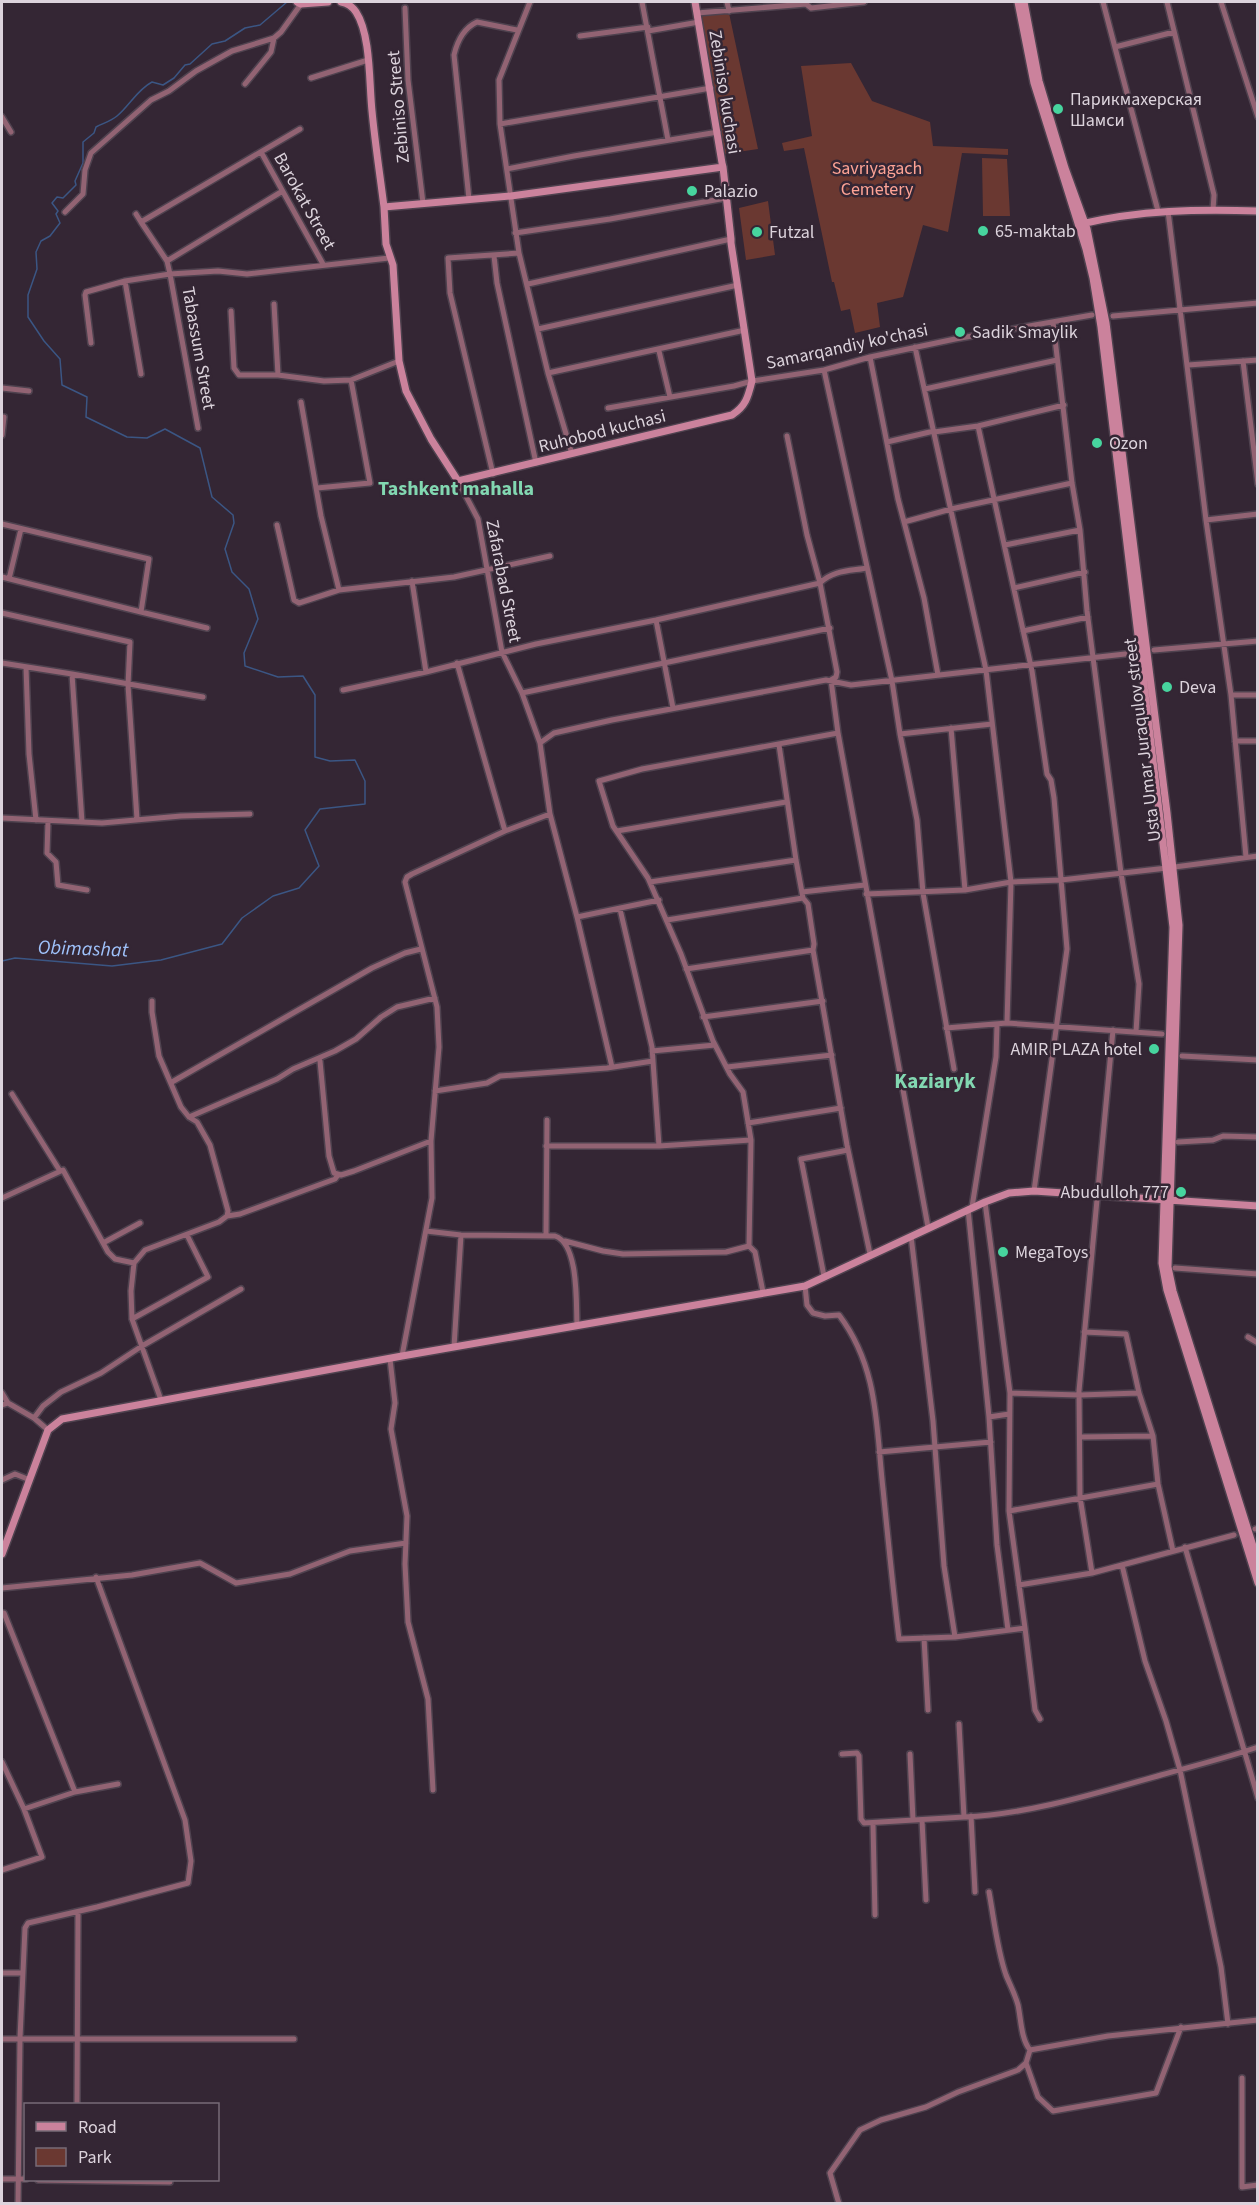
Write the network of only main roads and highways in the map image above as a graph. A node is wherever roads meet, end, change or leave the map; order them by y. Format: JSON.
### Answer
{"nodes":[{"id":1,"x":328,"y":2,"type":"edge"},
{"id":2,"x":341,"y":2,"type":"edge"},
{"id":3,"x":695,"y":2,"type":"edge"},
{"id":4,"x":1018,"y":2,"type":"edge"},
{"id":5,"x":1024,"y":2,"type":"edge"},
{"id":6,"x":302,"y":3,"type":"edge"},
{"id":7,"x":723,"y":167,"type":"junction"},
{"id":8,"x":384,"y":207,"type":"junction"},
{"id":9,"x":1257,"y":211,"type":"edge"},
{"id":10,"x":1082,"y":224,"type":"junction"},
{"id":11,"x":748,"y":400,"type":"joint"},
{"id":12,"x":458,"y":481,"type":"joint"},
{"id":13,"x":1166,"y":1199,"type":"junction"},
{"id":14,"x":1257,"y":1206,"type":"edge"},
{"id":15,"x":2,"y":1554,"type":"edge"},
{"id":16,"x":1257,"y":1562,"type":"edge"},
{"id":17,"x":1257,"y":1583,"type":"edge"}],
"edges":[{"from":1,"to":6,"type":"main road"},
{"from":2,"to":8,"type":"main road"},
{"from":3,"to":7,"type":"main road","name":"Zebiniso kuchasi"},
{"from":4,"to":10,"type":"main road","name":"Usta Umar Juraqulov street"},
{"from":5,"to":10,"type":"main road","name":"Usta Umar Juraqulov street"},
{"from":7,"to":8,"type":"main road"},
{"from":7,"to":11,"type":"main road","name":"Zebiniso kuchasi"},
{"from":8,"to":12,"type":"main road","name":"Zafarabad Street"},
{"from":9,"to":10,"type":"main road"},
{"from":10,"to":13,"type":"main road","name":"Usta Umar Juraqulov street"},
{"from":11,"to":12,"type":"main road","name":"Ruhobod kuchasi"},
{"from":13,"to":14,"type":"main road"},
{"from":13,"to":15,"type":"main road"},
{"from":13,"to":16,"type":"main road"},
{"from":13,"to":17,"type":"main road"}]}
